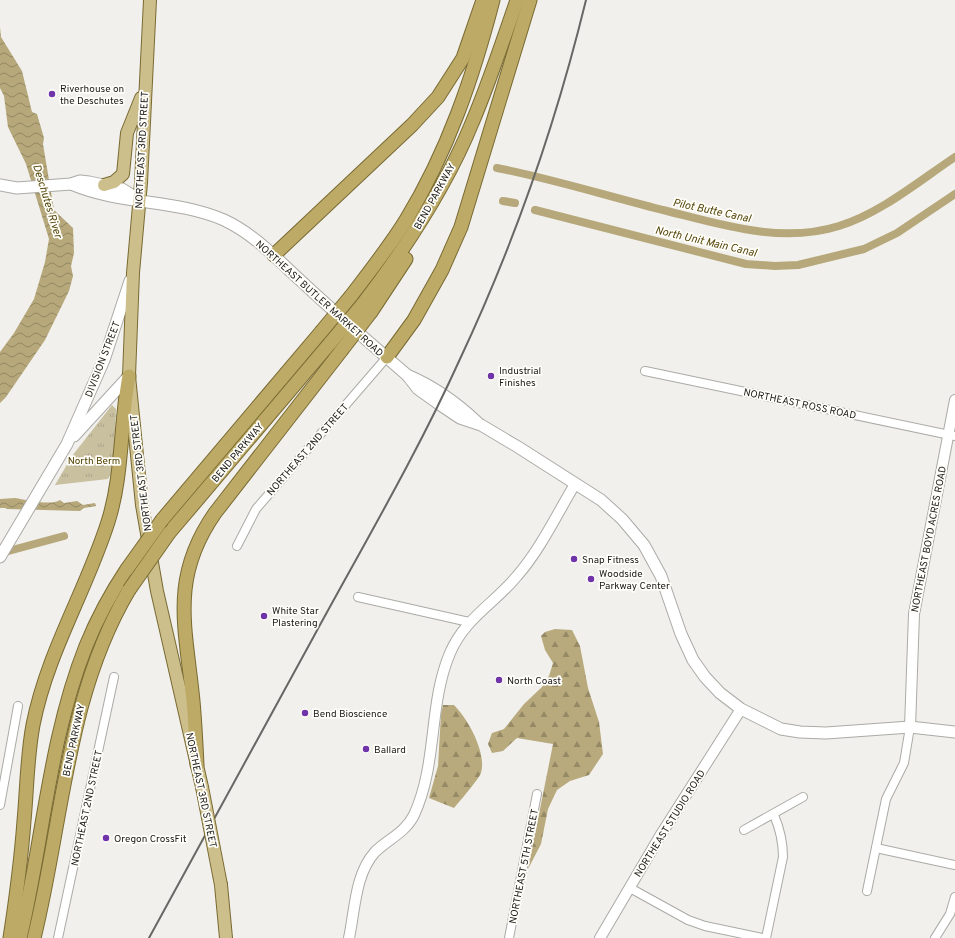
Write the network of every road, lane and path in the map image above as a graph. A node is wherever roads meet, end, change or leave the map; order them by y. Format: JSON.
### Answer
{"nodes":[{"id":1,"x":150,"y":0,"type":"edge"},
{"id":2,"x":483,"y":0,"type":"edge"},
{"id":3,"x":493,"y":0,"type":"edge"},
{"id":4,"x":517,"y":0,"type":"edge"},
{"id":5,"x":530,"y":0,"type":"edge"},
{"id":6,"x":144,"y":87,"type":"junction"},
{"id":7,"x":71,"y":184,"type":"junction"},
{"id":8,"x":0,"y":185,"type":"edge"},
{"id":9,"x":104,"y":185,"type":"junction"},
{"id":10,"x":138,"y":200,"type":"junction"},
{"id":11,"x":274,"y":255,"type":"junction"},
{"id":12,"x":133,"y":273,"type":"junction"},
{"id":13,"x":366,"y":308,"type":"junction"},
{"id":14,"x":387,"y":357,"type":"junction"},
{"id":15,"x":645,"y":370,"type":"dead end"},
{"id":16,"x":130,"y":376,"type":"junction"},
{"id":17,"x":955,"y":400,"type":"edge"},
{"id":18,"x":952,"y":436,"type":"edge"},
{"id":19,"x":67,"y":444,"type":"junction"},
{"id":20,"x":575,"y":484,"type":"junction"},
{"id":21,"x":236,"y":546,"type":"dead end"},
{"id":22,"x":0,"y":557,"type":"edge"},
{"id":23,"x":358,"y":597,"type":"dead end"},
{"id":24,"x":469,"y":622,"type":"junction"},
{"id":25,"x":114,"y":677,"type":"dead end"},
{"id":26,"x":18,"y":706,"type":"dead end"},
{"id":27,"x":741,"y":710,"type":"junction"},
{"id":28,"x":910,"y":728,"type":"junction"},
{"id":29,"x":955,"y":732,"type":"edge"},
{"id":30,"x":197,"y":766,"type":"junction"},
{"id":31,"x":3,"y":775,"type":"edge"},
{"id":32,"x":537,"y":794,"type":"dead end"},
{"id":33,"x":803,"y":797,"type":"dead end"},
{"id":34,"x":0,"y":805,"type":"edge"},
{"id":35,"x":774,"y":815,"type":"junction"},
{"id":36,"x":744,"y":830,"type":"dead end"},
{"id":37,"x":876,"y":848,"type":"junction"},
{"id":38,"x":955,"y":865,"type":"edge"},
{"id":39,"x":630,"y":888,"type":"junction"},
{"id":40,"x":867,"y":891,"type":"dead end"},
{"id":41,"x":955,"y":897,"type":"edge"},
{"id":42,"x":10,"y":938,"type":"edge"},
{"id":43,"x":20,"y":938,"type":"edge"},
{"id":44,"x":34,"y":938,"type":"edge"},
{"id":45,"x":58,"y":938,"type":"edge"},
{"id":46,"x":226,"y":938,"type":"edge"},
{"id":47,"x":349,"y":938,"type":"edge"},
{"id":48,"x":509,"y":938,"type":"edge"},
{"id":49,"x":600,"y":938,"type":"edge"},
{"id":50,"x":762,"y":938,"type":"edge"},
{"id":51,"x":766,"y":938,"type":"edge"},
{"id":52,"x":935,"y":938,"type":"edge"}],
"edges":[{"from":1,"to":6,"type":"main road","name":"NORTHEAST 3RD STREET"},
{"from":2,"to":11,"type":"highway"},
{"from":3,"to":43,"type":"highway","name":"BEND PARKWAY","bridge":true},
{"from":4,"to":13,"type":"highway","name":"BEND PARKWAY"},
{"from":5,"to":14,"type":"highway"},
{"from":6,"to":9,"type":"main road"},
{"from":6,"to":10,"type":"main road","name":"NORTHEAST 3RD STREET"},
{"from":7,"to":8,"type":"main road"},
{"from":7,"to":9,"type":"main road"},
{"from":7,"to":10,"type":"main road","name":"NORTHEAST BUTLER MARKET ROAD"},
{"from":9,"to":10,"type":"main road"},
{"from":10,"to":11,"type":"main road","name":"NORTHEAST BUTLER MARKET ROAD"},
{"from":10,"to":12,"type":"main road","name":"NORTHEAST 3RD STREET"},
{"from":11,"to":14,"type":"main road","name":"NORTHEAST BUTLER MARKET ROAD"},
{"from":12,"to":16,"type":"main road","name":"NORTHEAST 3RD STREET"},
{"from":12,"to":19,"type":"main road","name":"DIVISION STREET"},
{"from":13,"to":30,"type":"highway","bridge":true},
{"from":13,"to":44,"type":"highway","name":"BEND PARKWAY","bridge":true},
{"from":14,"to":20,"type":"main road","name":"NORTHEAST BUTLER MARKET ROAD"},
{"from":14,"to":21,"type":"street","name":"NORTHEAST 2ND STREET"},
{"from":15,"to":18,"type":"street","name":"NORTHEAST ROSS ROAD"},
{"from":16,"to":19,"type":"main road","name":"DIVISION STREET"},
{"from":16,"to":30,"type":"main road","name":"NORTHEAST 3RD STREET"},
{"from":16,"to":42,"type":"highway"},
{"from":17,"to":18,"type":"street","name":"NORTHEAST BOYD ACRES ROAD"},
{"from":18,"to":28,"type":"street","name":"NORTHEAST BOYD ACRES ROAD"},
{"from":19,"to":22,"type":"main road","name":"DIVISION STREET"},
{"from":20,"to":24,"type":"street"},
{"from":20,"to":27,"type":"main road","name":"NORTHEAST BUTLER MARKET ROAD"},
{"from":23,"to":24,"type":"street"},
{"from":24,"to":47,"type":"street"},
{"from":25,"to":45,"type":"street","name":"NORTHEAST 2ND STREET"},
{"from":26,"to":31,"type":"street"},
{"from":27,"to":28,"type":"main road","name":"NORTHEAST BUTLER MARKET ROAD"},
{"from":27,"to":39,"type":"street","name":"NORTHEAST STUDIO ROAD"},
{"from":28,"to":29,"type":"main road","name":"NORTHEAST BUTLER MARKET ROAD"},
{"from":28,"to":37,"type":"street"},
{"from":30,"to":46,"type":"main road","name":"NORTHEAST 3RD STREET","bridge":true},
{"from":31,"to":34,"type":"street"},
{"from":32,"to":48,"type":"street","name":"NORTHEAST 5TH STREET"},
{"from":33,"to":35,"type":"street"},
{"from":35,"to":36,"type":"street"},
{"from":35,"to":51,"type":"street"},
{"from":37,"to":38,"type":"street"},
{"from":37,"to":40,"type":"street"},
{"from":39,"to":49,"type":"street","name":"NORTHEAST STUDIO ROAD"},
{"from":39,"to":50,"type":"street"},
{"from":41,"to":52,"type":"street"}]}
